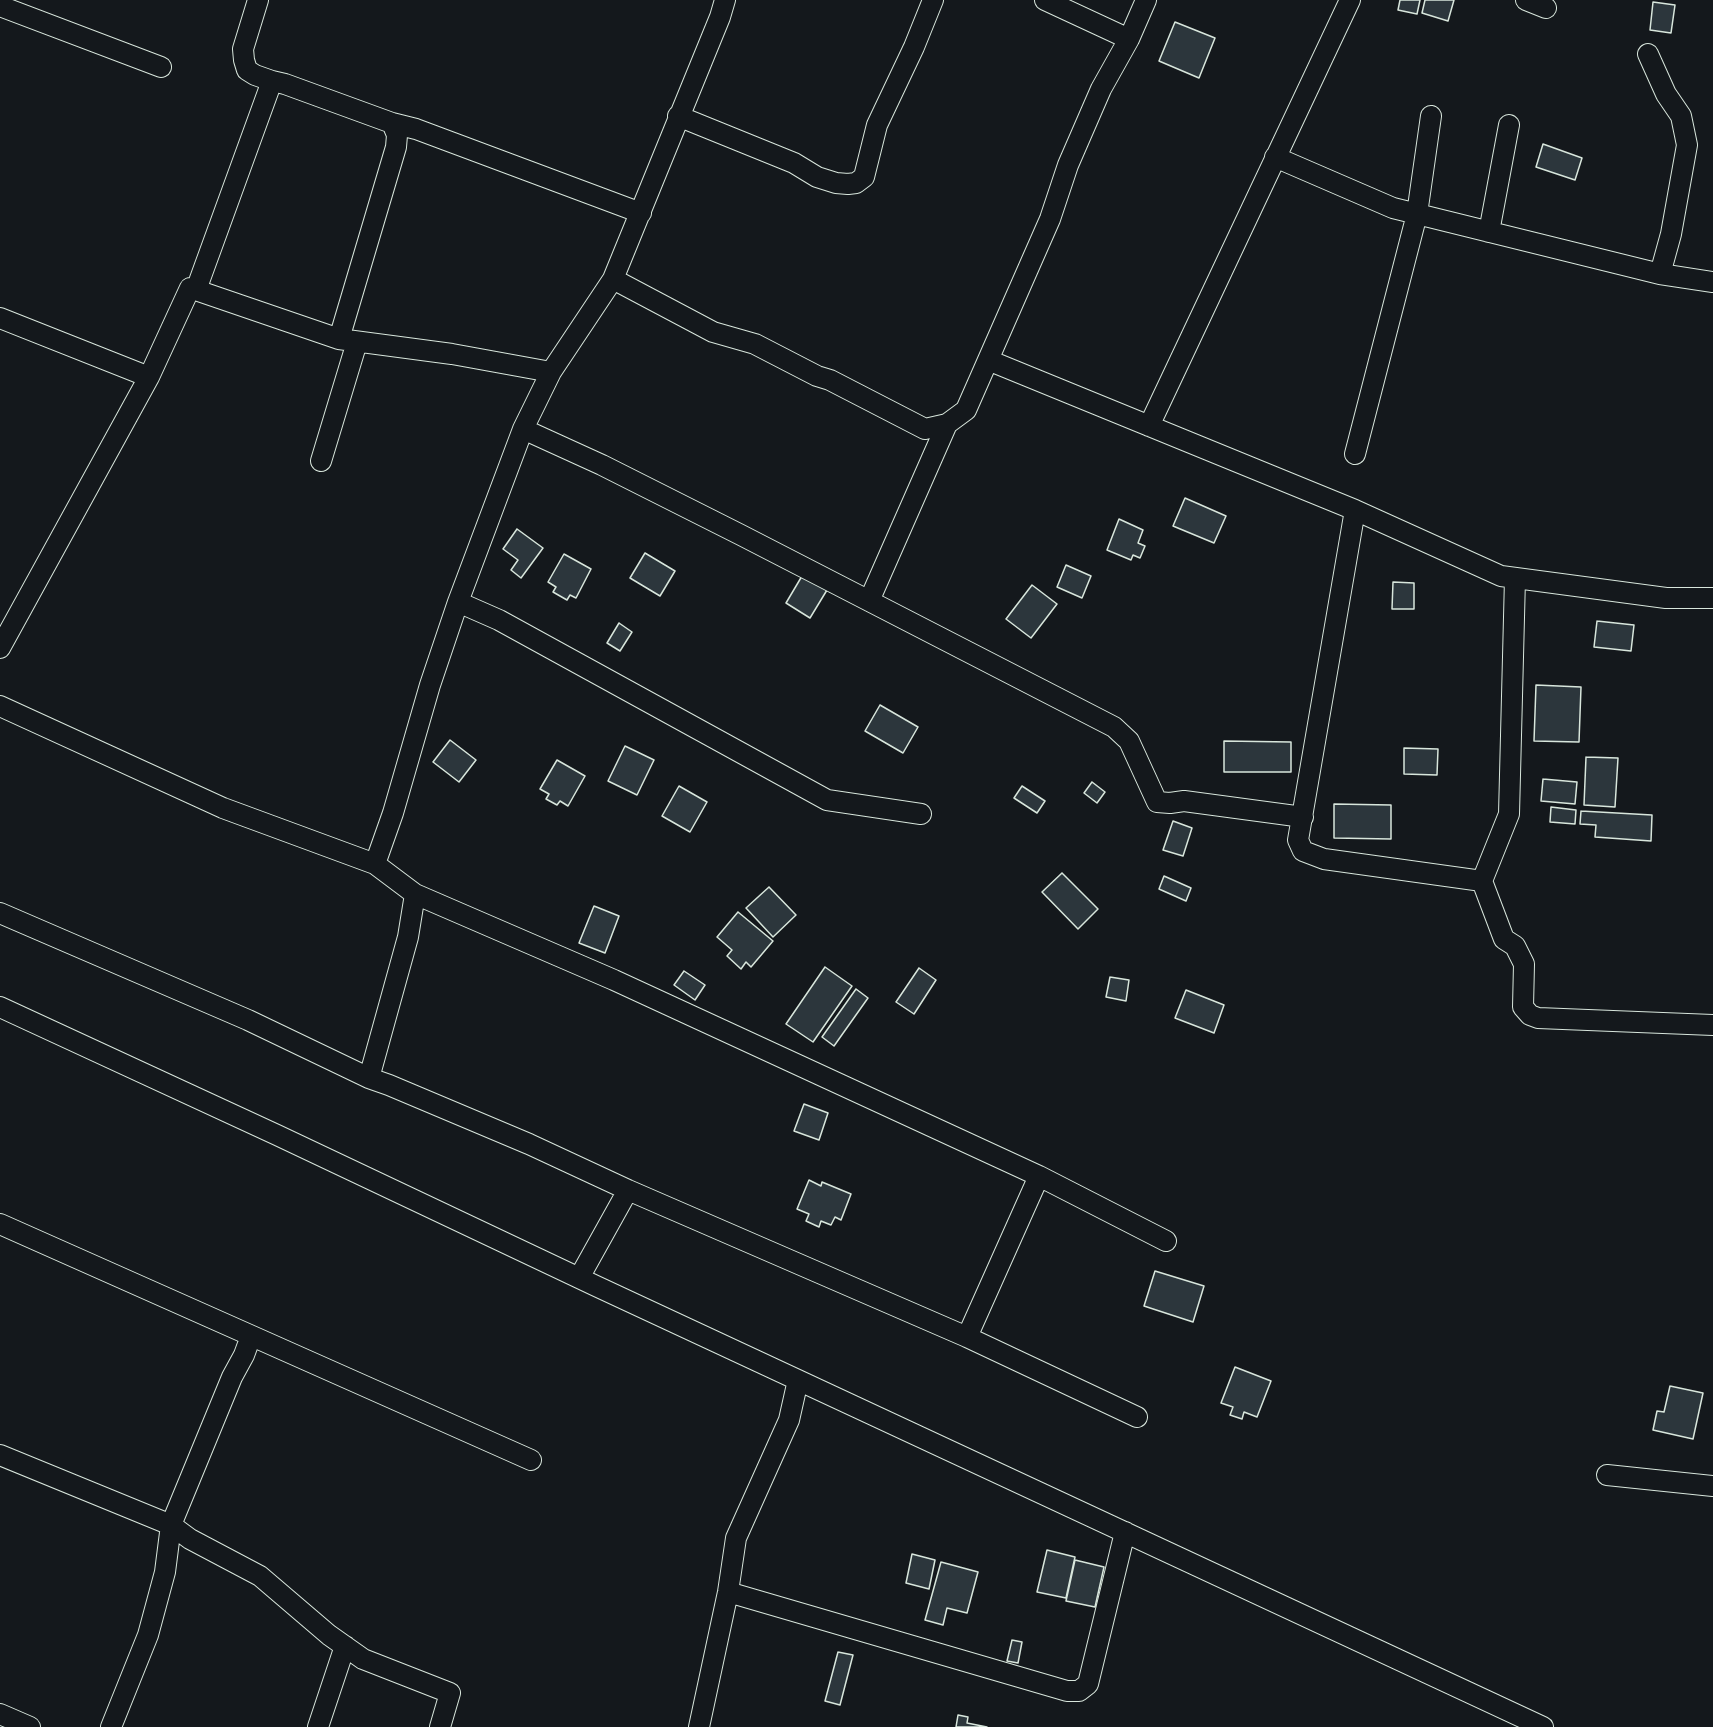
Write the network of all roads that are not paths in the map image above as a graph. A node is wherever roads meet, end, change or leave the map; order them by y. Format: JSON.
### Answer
{"nodes":[{"id":1,"x":258,"y":0,"type":"edge"},
{"id":2,"x":725,"y":0,"type":"edge"},
{"id":3,"x":933,"y":0,"type":"edge"},
{"id":4,"x":1045,"y":0,"type":"edge"},
{"id":5,"x":1146,"y":0,"type":"edge"},
{"id":6,"x":1350,"y":0,"type":"edge"},
{"id":7,"x":1526,"y":0,"type":"edge"},
{"id":8,"x":0,"y":6,"type":"edge"},
{"id":9,"x":1546,"y":8,"type":"dead end"},
{"id":10,"x":1129,"y":39,"type":"junction"},
{"id":11,"x":1648,"y":54,"type":"dead end"},
{"id":12,"x":161,"y":67,"type":"dead end"},
{"id":13,"x":272,"y":81,"type":"junction"},
{"id":14,"x":678,"y":116,"type":"junction"},
{"id":15,"x":1431,"y":116,"type":"dead end"},
{"id":16,"x":392,"y":123,"type":"junction"},
{"id":17,"x":1509,"y":125,"type":"dead end"},
{"id":18,"x":1275,"y":157,"type":"junction"},
{"id":19,"x":641,"y":213,"type":"junction"},
{"id":20,"x":1417,"y":214,"type":"junction"},
{"id":21,"x":1489,"y":232,"type":"junction"},
{"id":22,"x":1660,"y":274,"type":"junction"},
{"id":23,"x":613,"y":279,"type":"junction"},
{"id":24,"x":1713,"y":282,"type":"edge"},
{"id":25,"x":196,"y":290,"type":"junction"},
{"id":26,"x":0,"y":318,"type":"edge"},
{"id":27,"x":348,"y":341,"type":"junction"},
{"id":28,"x":988,"y":360,"type":"junction"},
{"id":29,"x":551,"y":372,"type":"junction"},
{"id":30,"x":149,"y":377,"type":"junction"},
{"id":31,"x":947,"y":424,"type":"junction"},
{"id":32,"x":1149,"y":426,"type":"junction"},
{"id":33,"x":523,"y":429,"type":"junction"},
{"id":34,"x":1355,"y":454,"type":"dead end"},
{"id":35,"x":321,"y":460,"type":"dead end"},
{"id":36,"x":1355,"y":510,"type":"junction"},
{"id":37,"x":1515,"y":578,"type":"junction"},
{"id":38,"x":1713,"y":598,"type":"edge"},
{"id":39,"x":869,"y":601,"type":"junction"},
{"id":40,"x":458,"y":602,"type":"junction"},
{"id":41,"x":0,"y":648,"type":"edge"},
{"id":42,"x":0,"y":706,"type":"edge"},
{"id":43,"x":921,"y":814,"type":"dead end"},
{"id":44,"x":1303,"y":817,"type":"junction"},
{"id":45,"x":375,"y":864,"type":"junction"},
{"id":46,"x":1482,"y":881,"type":"junction"},
{"id":47,"x":415,"y":894,"type":"junction"},
{"id":48,"x":0,"y":913,"type":"edge"},
{"id":49,"x":0,"y":1007,"type":"edge"},
{"id":50,"x":1713,"y":1025,"type":"edge"},
{"id":51,"x":369,"y":1078,"type":"junction"},
{"id":52,"x":1039,"y":1176,"type":"junction"},
{"id":53,"x":628,"y":1190,"type":"junction"},
{"id":54,"x":0,"y":1224,"type":"edge"},
{"id":55,"x":1166,"y":1241,"type":"dead end"},
{"id":56,"x":579,"y":1278,"type":"junction"},
{"id":57,"x":251,"y":1336,"type":"junction"},
{"id":58,"x":967,"y":1337,"type":"junction"},
{"id":59,"x":798,"y":1380,"type":"junction"},
{"id":60,"x":1137,"y":1417,"type":"dead end"},
{"id":61,"x":0,"y":1455,"type":"edge"},
{"id":62,"x":531,"y":1460,"type":"dead end"},
{"id":63,"x":1606,"y":1475,"type":"dead end"},
{"id":64,"x":1713,"y":1486,"type":"edge"},
{"id":65,"x":171,"y":1525,"type":"junction"},
{"id":66,"x":1125,"y":1532,"type":"junction"},
{"id":67,"x":728,"y":1592,"type":"junction"},
{"id":68,"x":345,"y":1646,"type":"junction"},
{"id":69,"x":0,"y":1714,"type":"edge"},
{"id":70,"x":30,"y":1727,"type":"edge"},
{"id":71,"x":111,"y":1727,"type":"edge"},
{"id":72,"x":318,"y":1727,"type":"edge"},
{"id":73,"x":440,"y":1727,"type":"edge"},
{"id":74,"x":699,"y":1727,"type":"edge"},
{"id":75,"x":1542,"y":1727,"type":"edge"}],
"edges":[{"from":1,"to":13,"type":"street"},
{"from":2,"to":14,"type":"street"},
{"from":3,"to":14,"type":"street"},
{"from":4,"to":10,"type":"street"},
{"from":5,"to":10,"type":"street"},
{"from":6,"to":18,"type":"street"},
{"from":7,"to":9,"type":"street"},
{"from":8,"to":12,"type":"street"},
{"from":10,"to":28,"type":"street"},
{"from":11,"to":22,"type":"street"},
{"from":13,"to":16,"type":"street"},
{"from":13,"to":25,"type":"street"},
{"from":14,"to":19,"type":"street"},
{"from":15,"to":20,"type":"street"},
{"from":16,"to":19,"type":"street"},
{"from":16,"to":27,"type":"street"},
{"from":17,"to":21,"type":"street"},
{"from":18,"to":20,"type":"street"},
{"from":18,"to":32,"type":"street"},
{"from":19,"to":23,"type":"street"},
{"from":20,"to":21,"type":"street"},
{"from":20,"to":34,"type":"street"},
{"from":21,"to":22,"type":"street"},
{"from":22,"to":24,"type":"street"},
{"from":23,"to":29,"type":"street"},
{"from":23,"to":31,"type":"street"},
{"from":25,"to":27,"type":"street"},
{"from":25,"to":30,"type":"street"},
{"from":26,"to":30,"type":"street"},
{"from":27,"to":29,"type":"street"},
{"from":27,"to":35,"type":"street"},
{"from":28,"to":31,"type":"street"},
{"from":28,"to":32,"type":"street"},
{"from":29,"to":33,"type":"street"},
{"from":30,"to":41,"type":"street"},
{"from":31,"to":39,"type":"street"},
{"from":32,"to":36,"type":"street"},
{"from":33,"to":39,"type":"street"},
{"from":33,"to":40,"type":"street"},
{"from":36,"to":37,"type":"street"},
{"from":36,"to":44,"type":"street"},
{"from":37,"to":38,"type":"street"},
{"from":37,"to":46,"type":"street"},
{"from":39,"to":44,"type":"street"},
{"from":40,"to":43,"type":"street"},
{"from":40,"to":45,"type":"street"},
{"from":42,"to":45,"type":"street"},
{"from":44,"to":46,"type":"street"},
{"from":45,"to":47,"type":"street"},
{"from":46,"to":50,"type":"street"},
{"from":47,"to":51,"type":"street"},
{"from":47,"to":52,"type":"street"},
{"from":48,"to":51,"type":"street"},
{"from":49,"to":56,"type":"street"},
{"from":51,"to":53,"type":"street"},
{"from":52,"to":55,"type":"street"},
{"from":52,"to":58,"type":"street"},
{"from":53,"to":56,"type":"street"},
{"from":53,"to":58,"type":"street"},
{"from":54,"to":57,"type":"street"},
{"from":56,"to":59,"type":"street"},
{"from":57,"to":62,"type":"street"},
{"from":57,"to":65,"type":"street"},
{"from":58,"to":60,"type":"street"},
{"from":59,"to":66,"type":"street"},
{"from":59,"to":67,"type":"street"},
{"from":61,"to":65,"type":"street"},
{"from":63,"to":64,"type":"street"},
{"from":65,"to":68,"type":"street"},
{"from":65,"to":71,"type":"street"},
{"from":66,"to":67,"type":"street"},
{"from":66,"to":75,"type":"street"},
{"from":67,"to":74,"type":"street"},
{"from":68,"to":72,"type":"street"},
{"from":68,"to":73,"type":"street"},
{"from":69,"to":70,"type":"street"}]}
